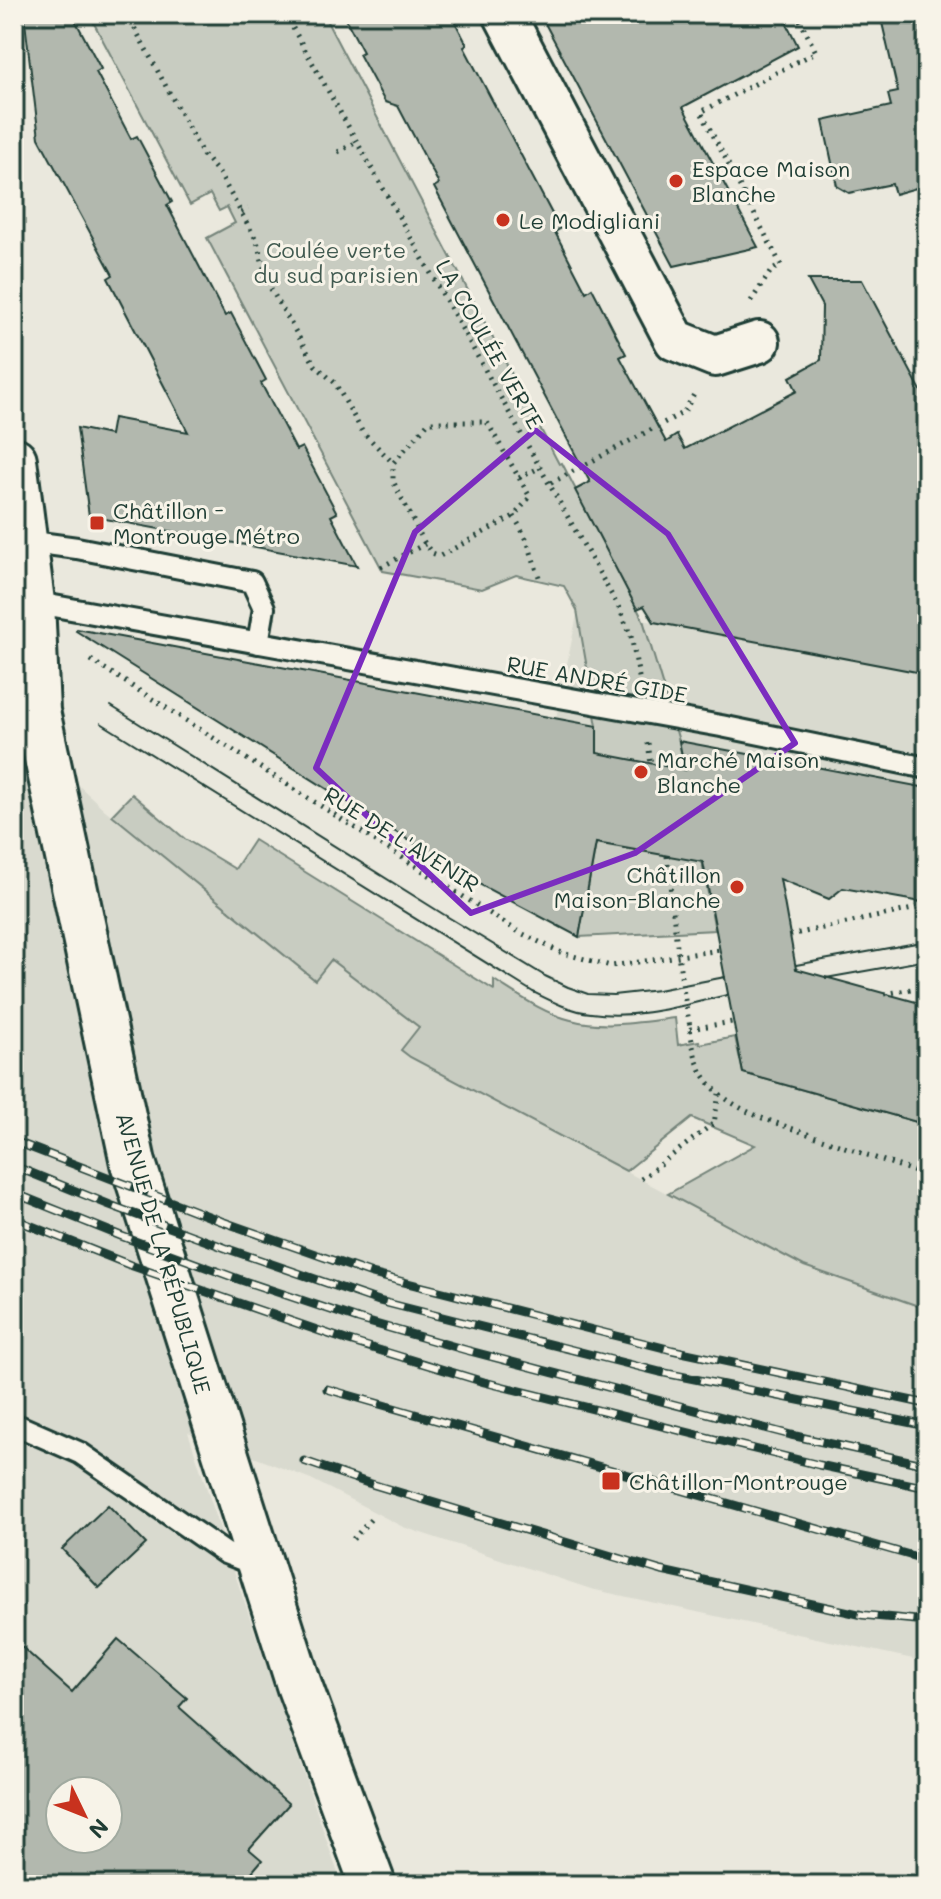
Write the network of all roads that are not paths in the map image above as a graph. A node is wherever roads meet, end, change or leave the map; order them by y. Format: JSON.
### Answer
{"nodes":[{"id":1,"x":504,"y":14,"type":"edge"},
{"id":2,"x":759,"y":342,"type":"dead end"},
{"id":3,"x":14,"y":460,"type":"edge"},
{"id":4,"x":25,"y":541,"type":"junction"},
{"id":5,"x":32,"y":602,"type":"junction"},
{"id":6,"x":258,"y":643,"type":"junction"},
{"id":7,"x":927,"y":768,"type":"edge"},
{"id":8,"x":14,"y":1424,"type":"edge"},
{"id":9,"x":260,"y":1566,"type":"junction"},
{"id":10,"x":373,"y":1885,"type":"edge"}],
"edges":[{"from":1,"to":2,"type":"street"},
{"from":3,"to":4,"type":"main road","name":"AVENUE DE LA RÉPUBLIQUE"},
{"from":4,"to":5,"type":"main road","name":"AVENUE DE LA RÉPUBLIQUE"},
{"from":4,"to":6,"type":"lane"},
{"from":5,"to":6,"type":"lane","name":"RUE ANDRÉ GIDE"},
{"from":5,"to":9,"type":"main road","name":"AVENUE DE LA RÉPUBLIQUE"},
{"from":6,"to":7,"type":"lane","name":"RUE ANDRÉ GIDE"},
{"from":8,"to":9,"type":"lane"},
{"from":9,"to":10,"type":"main road","name":"AVENUE DE LA RÉPUBLIQUE"}]}
